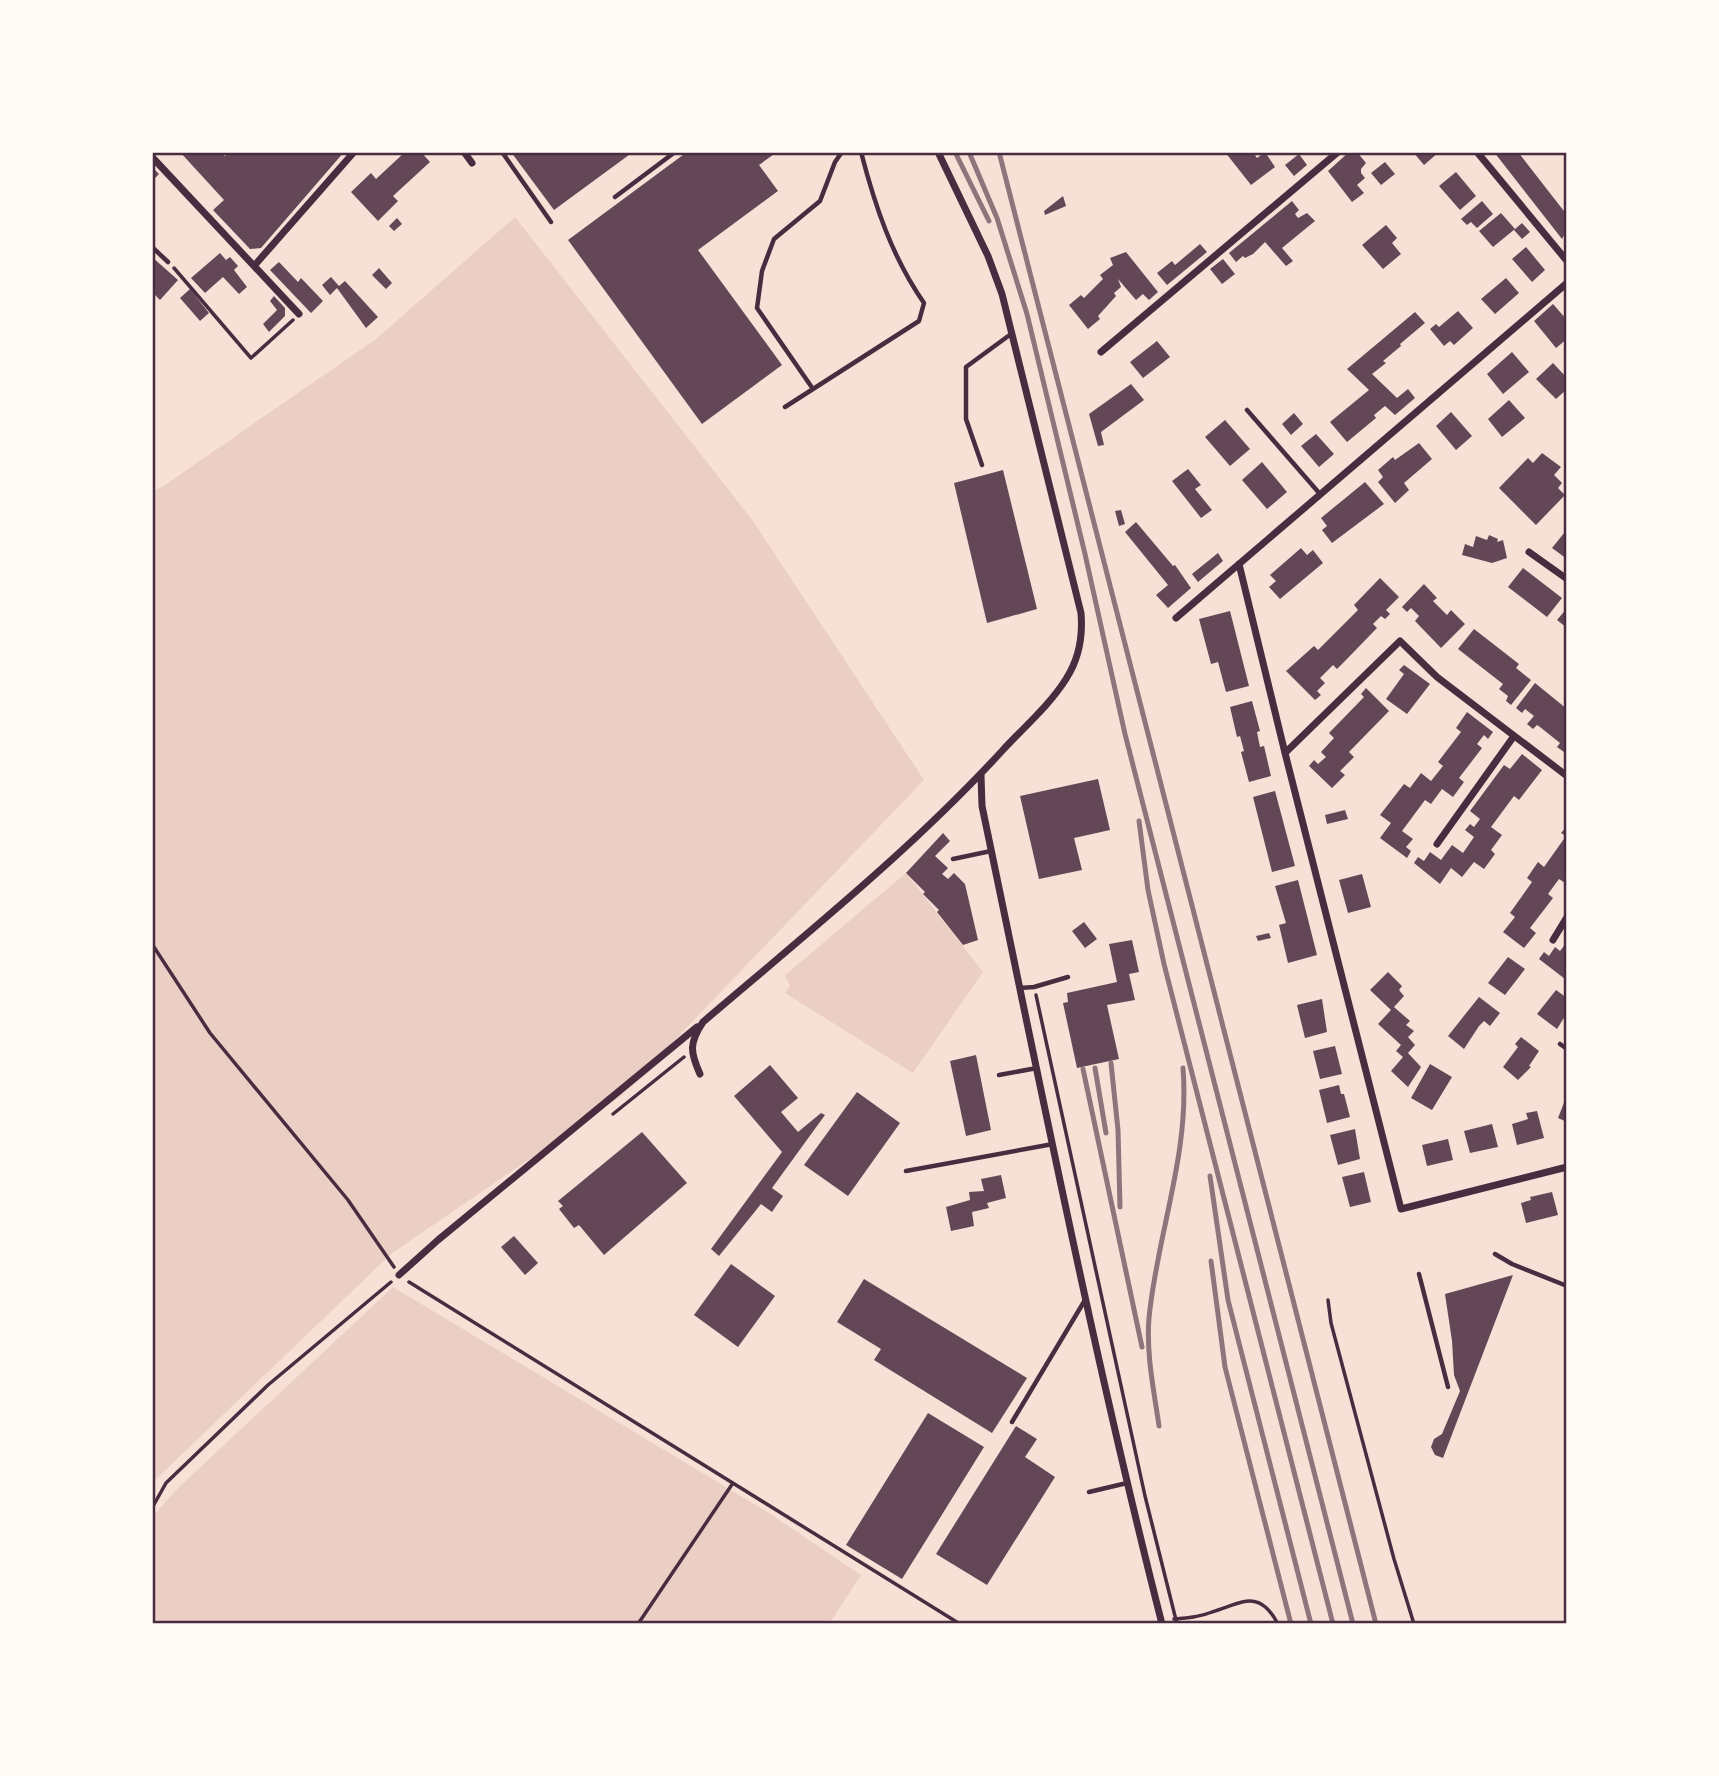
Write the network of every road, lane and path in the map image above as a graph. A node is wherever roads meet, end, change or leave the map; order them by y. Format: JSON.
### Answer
{"nodes":[{"id":1,"x":354,"y":152,"type":"edge"},
{"id":2,"x":464,"y":152,"type":"edge"},
{"id":3,"x":502,"y":152,"type":"edge"},
{"id":4,"x":675,"y":152,"type":"edge"},
{"id":5,"x":842,"y":152,"type":"edge"},
{"id":6,"x":860,"y":152,"type":"edge"},
{"id":7,"x":939,"y":152,"type":"edge"},
{"id":8,"x":1338,"y":152,"type":"edge"},
{"id":9,"x":1477,"y":152,"type":"edge"},
{"id":10,"x":152,"y":157,"type":"edge"},
{"id":11,"x":472,"y":163,"type":"dead end"},
{"id":12,"x":615,"y":197,"type":"dead end"},
{"id":13,"x":551,"y":222,"type":"dead end"},
{"id":14,"x":152,"y":247,"type":"edge"},
{"id":15,"x":1567,"y":261,"type":"edge"},
{"id":16,"x":168,"y":262,"type":"joint"},
{"id":17,"x":254,"y":266,"type":"junction"},
{"id":18,"x":1567,"y":283,"type":"edge"},
{"id":19,"x":299,"y":314,"type":"joint"},
{"id":20,"x":1012,"y":334,"type":"junction"},
{"id":21,"x":1101,"y":352,"type":"dead end"},
{"id":22,"x":813,"y":389,"type":"junction"},
{"id":23,"x":785,"y":407,"type":"dead end"},
{"id":24,"x":1247,"y":410,"type":"dead end"},
{"id":25,"x":982,"y":465,"type":"dead end"},
{"id":26,"x":1320,"y":495,"type":"junction"},
{"id":27,"x":1529,"y":552,"type":"dead end"},
{"id":28,"x":1239,"y":564,"type":"junction"},
{"id":29,"x":1567,"y":579,"type":"edge"},
{"id":30,"x":1176,"y":618,"type":"dead end"},
{"id":31,"x":1514,"y":736,"type":"junction"},
{"id":32,"x":1284,"y":753,"type":"junction"},
{"id":33,"x":981,"y":775,"type":"junction"},
{"id":34,"x":1567,"y":776,"type":"edge"},
{"id":35,"x":1437,"y":844,"type":"dead end"},
{"id":36,"x":991,"y":850,"type":"junction"},
{"id":37,"x":953,"y":859,"type":"dead end"},
{"id":38,"x":1567,"y":917,"type":"edge"},
{"id":39,"x":1553,"y":940,"type":"dead end"},
{"id":40,"x":152,"y":944,"type":"edge"},
{"id":41,"x":1068,"y":977,"type":"dead end"},
{"id":42,"x":1034,"y":987,"type":"junction"},
{"id":43,"x":1020,"y":988,"type":"junction"},
{"id":44,"x":703,"y":1022,"type":"junction"},
{"id":45,"x":1560,"y":1044,"type":"dead end"},
{"id":46,"x":1567,"y":1049,"type":"edge"},
{"id":47,"x":1037,"y":1068,"type":"junction"},
{"id":48,"x":700,"y":1074,"type":"dead end"},
{"id":49,"x":999,"y":1075,"type":"dead end"},
{"id":50,"x":1054,"y":1144,"type":"junction"},
{"id":51,"x":1567,"y":1167,"type":"edge"},
{"id":52,"x":906,"y":1171,"type":"dead end"},
{"id":53,"x":1495,"y":1254,"type":"dead end"},
{"id":54,"x":1419,"y":1274,"type":"dead end"},
{"id":55,"x":399,"y":1275,"type":"junction"},
{"id":56,"x":1567,"y":1286,"type":"edge"},
{"id":57,"x":1086,"y":1299,"type":"junction"},
{"id":58,"x":1328,"y":1300,"type":"dead end"},
{"id":59,"x":1448,"y":1387,"type":"dead end"},
{"id":60,"x":1012,"y":1422,"type":"dead end"},
{"id":61,"x":733,"y":1483,"type":"junction"},
{"id":62,"x":1127,"y":1483,"type":"junction"},
{"id":63,"x":1090,"y":1492,"type":"dead end"},
{"id":64,"x":152,"y":1508,"type":"edge"},
{"id":65,"x":1162,"y":1622,"type":"edge"},
{"id":66,"x":1177,"y":1622,"type":"edge"},
{"id":67,"x":638,"y":1624,"type":"edge"},
{"id":68,"x":960,"y":1624,"type":"edge"},
{"id":69,"x":1278,"y":1624,"type":"edge"},
{"id":70,"x":1414,"y":1624,"type":"edge"}],
"edges":[{"from":1,"to":17,"type":"street"},
{"from":2,"to":11,"type":"street"},
{"from":3,"to":13,"type":"lane"},
{"from":4,"to":12,"type":"lane"},
{"from":5,"to":22,"type":"lane"},
{"from":6,"to":22,"type":"lane"},
{"from":7,"to":20,"type":"street"},
{"from":8,"to":21,"type":"street"},
{"from":9,"to":15,"type":"street"},
{"from":10,"to":17,"type":"street"},
{"from":14,"to":16,"type":"lane"},
{"from":16,"to":19,"type":"path"},
{"from":17,"to":19,"type":"street"},
{"from":18,"to":26,"type":"street"},
{"from":20,"to":25,"type":"lane"},
{"from":20,"to":33,"type":"street"},
{"from":22,"to":23,"type":"lane"},
{"from":24,"to":26,"type":"lane"},
{"from":26,"to":28,"type":"street"},
{"from":27,"to":29,"type":"street"},
{"from":28,"to":30,"type":"street"},
{"from":28,"to":32,"type":"street"},
{"from":31,"to":32,"type":"street"},
{"from":31,"to":34,"type":"street"},
{"from":31,"to":35,"type":"street"},
{"from":32,"to":51,"type":"street"},
{"from":33,"to":36,"type":"street"},
{"from":33,"to":44,"type":"street"},
{"from":36,"to":37,"type":"lane"},
{"from":36,"to":43,"type":"street"},
{"from":38,"to":39,"type":"street"},
{"from":40,"to":55,"type":"path"},
{"from":41,"to":42,"type":"lane"},
{"from":42,"to":43,"type":"lane"},
{"from":42,"to":66,"type":"path"},
{"from":43,"to":47,"type":"street"},
{"from":44,"to":48,"type":"street"},
{"from":44,"to":55,"type":"street"},
{"from":45,"to":46,"type":"lane"},
{"from":47,"to":49,"type":"lane"},
{"from":47,"to":50,"type":"street"},
{"from":50,"to":52,"type":"lane"},
{"from":50,"to":57,"type":"street"},
{"from":53,"to":56,"type":"lane"},
{"from":54,"to":59,"type":"lane"},
{"from":55,"to":61,"type":"path"},
{"from":55,"to":64,"type":"path"},
{"from":57,"to":60,"type":"lane"},
{"from":57,"to":62,"type":"street"},
{"from":58,"to":70,"type":"path"},
{"from":61,"to":67,"type":"path"},
{"from":61,"to":68,"type":"path"},
{"from":62,"to":63,"type":"lane"},
{"from":62,"to":65,"type":"street"},
{"from":65,"to":66,"type":"path"},
{"from":66,"to":69,"type":"path"}]}
